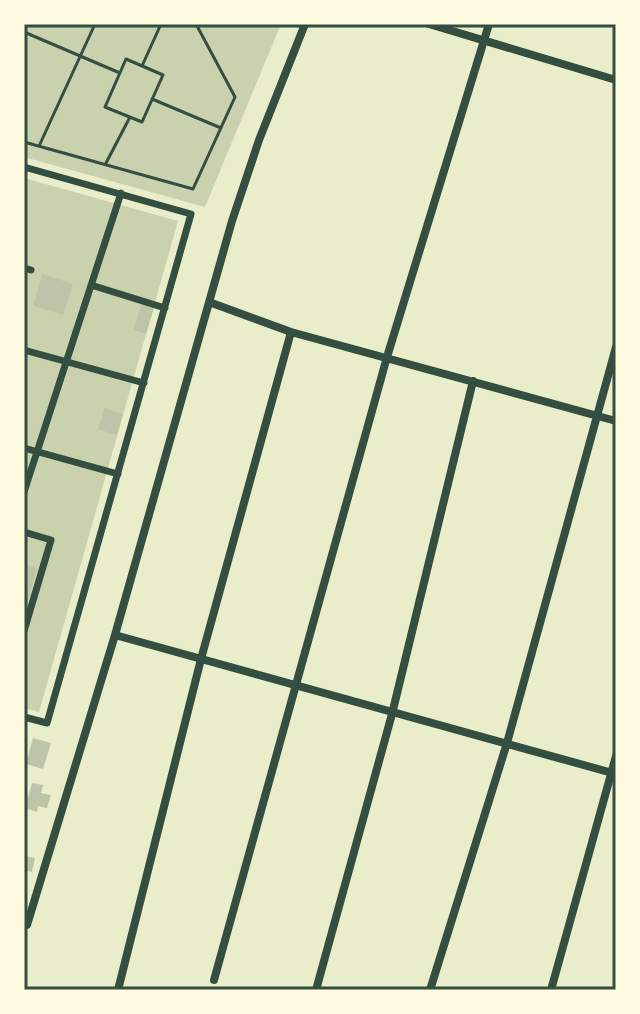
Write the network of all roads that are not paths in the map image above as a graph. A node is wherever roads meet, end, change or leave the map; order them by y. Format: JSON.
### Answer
{"nodes":[{"id":1,"x":305,"y":24,"type":"edge"},
{"id":2,"x":429,"y":24,"type":"edge"},
{"id":3,"x":489,"y":24,"type":"edge"},
{"id":4,"x":484,"y":42,"type":"junction"},
{"id":5,"x":616,"y":80,"type":"edge"},
{"id":6,"x":24,"y":167,"type":"edge"},
{"id":7,"x":121,"y":193,"type":"junction"},
{"id":8,"x":91,"y":285,"type":"junction"},
{"id":9,"x":209,"y":302,"type":"junction"},
{"id":10,"x":165,"y":308,"type":"junction"},
{"id":11,"x":291,"y":332,"type":"junction"},
{"id":12,"x":616,"y":347,"type":"edge"},
{"id":13,"x":24,"y":350,"type":"edge"},
{"id":14,"x":387,"y":357,"type":"junction"},
{"id":15,"x":66,"y":362,"type":"junction"},
{"id":16,"x":473,"y":381,"type":"junction"},
{"id":17,"x":144,"y":383,"type":"junction"},
{"id":18,"x":596,"y":415,"type":"junction"},
{"id":19,"x":616,"y":421,"type":"edge"},
{"id":20,"x":24,"y":448,"type":"edge"},
{"id":21,"x":37,"y":452,"type":"junction"},
{"id":22,"x":118,"y":474,"type":"junction"},
{"id":23,"x":24,"y":492,"type":"edge"},
{"id":24,"x":24,"y":532,"type":"edge"},
{"id":25,"x":24,"y":631,"type":"edge"},
{"id":26,"x":115,"y":635,"type":"junction"},
{"id":27,"x":201,"y":659,"type":"junction"},
{"id":28,"x":294,"y":686,"type":"junction"},
{"id":29,"x":392,"y":714,"type":"junction"},
{"id":30,"x":24,"y":717,"type":"edge"},
{"id":31,"x":507,"y":743,"type":"junction"},
{"id":32,"x":616,"y":756,"type":"edge"},
{"id":33,"x":614,"y":773,"type":"edge"},
{"id":34,"x":27,"y":925,"type":"dead end"},
{"id":35,"x":214,"y":980,"type":"dead end"},
{"id":36,"x":118,"y":990,"type":"edge"},
{"id":37,"x":316,"y":990,"type":"edge"},
{"id":38,"x":430,"y":990,"type":"edge"},
{"id":39,"x":551,"y":990,"type":"edge"}],
"edges":[{"from":1,"to":9,"type":"street"},
{"from":2,"to":4,"type":"street"},
{"from":3,"to":4,"type":"street"},
{"from":4,"to":5,"type":"street"},
{"from":4,"to":14,"type":"street"},
{"from":6,"to":7,"type":"street"},
{"from":7,"to":8,"type":"street"},
{"from":7,"to":10,"type":"street"},
{"from":8,"to":10,"type":"street"},
{"from":8,"to":15,"type":"street"},
{"from":9,"to":11,"type":"street"},
{"from":9,"to":26,"type":"street"},
{"from":10,"to":17,"type":"street"},
{"from":11,"to":14,"type":"street"},
{"from":11,"to":27,"type":"street"},
{"from":12,"to":18,"type":"street"},
{"from":13,"to":15,"type":"street"},
{"from":14,"to":16,"type":"street"},
{"from":14,"to":28,"type":"street"},
{"from":15,"to":17,"type":"street"},
{"from":15,"to":21,"type":"street"},
{"from":16,"to":18,"type":"street"},
{"from":16,"to":29,"type":"street"},
{"from":17,"to":22,"type":"street"},
{"from":18,"to":19,"type":"street"},
{"from":18,"to":31,"type":"street"},
{"from":20,"to":21,"type":"street"},
{"from":21,"to":22,"type":"street"},
{"from":21,"to":23,"type":"street"},
{"from":22,"to":30,"type":"street"},
{"from":24,"to":25,"type":"street"},
{"from":26,"to":27,"type":"street"},
{"from":26,"to":34,"type":"street"},
{"from":27,"to":28,"type":"street"},
{"from":27,"to":36,"type":"street"},
{"from":28,"to":29,"type":"street"},
{"from":28,"to":35,"type":"street"},
{"from":29,"to":31,"type":"street"},
{"from":29,"to":37,"type":"street"},
{"from":31,"to":33,"type":"street"},
{"from":31,"to":38,"type":"street"},
{"from":32,"to":33,"type":"street"},
{"from":33,"to":39,"type":"street"}]}
